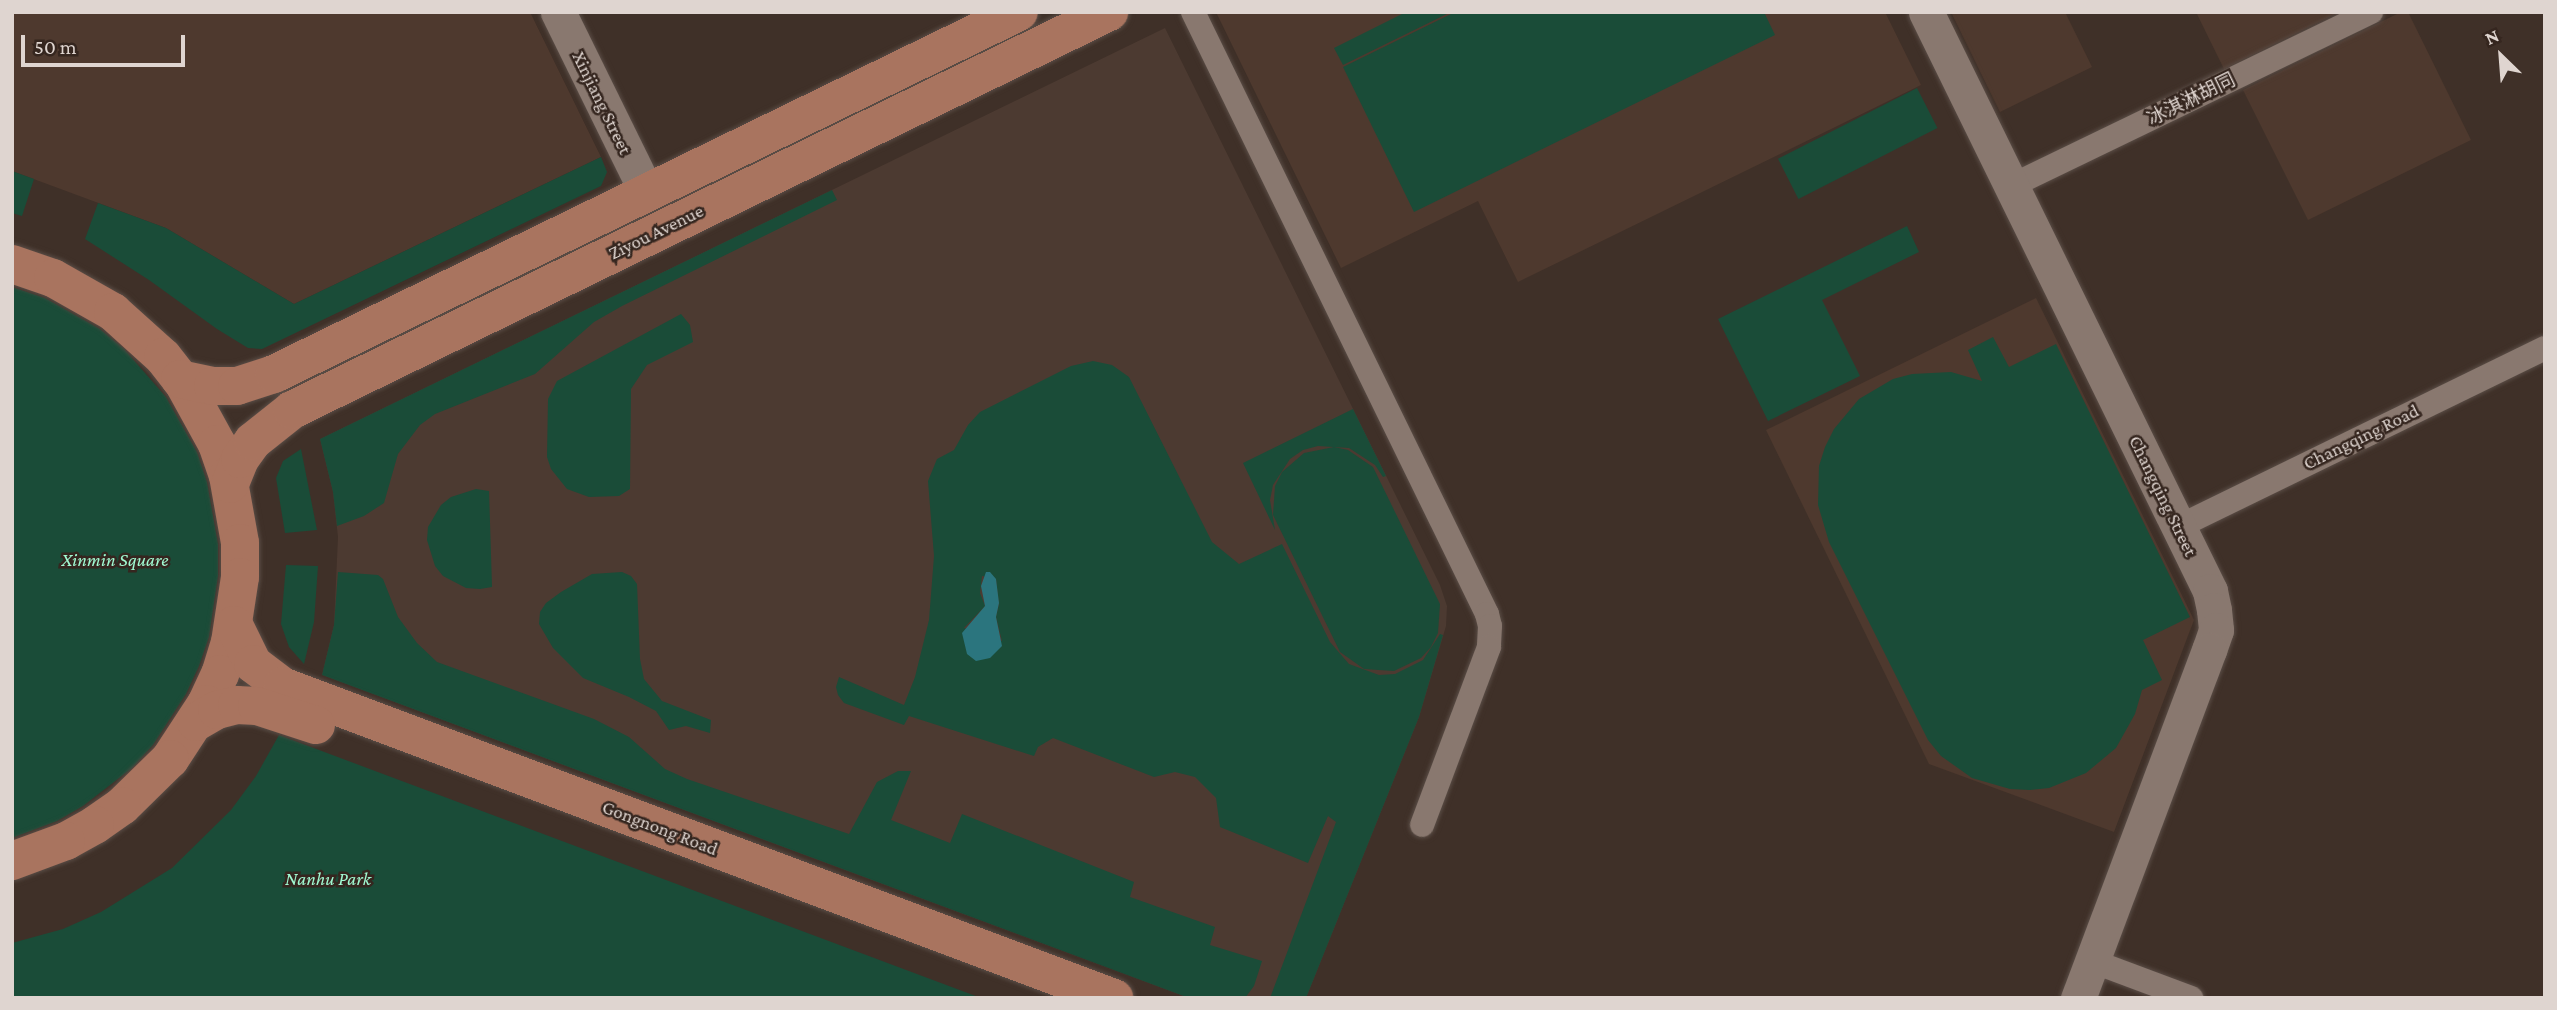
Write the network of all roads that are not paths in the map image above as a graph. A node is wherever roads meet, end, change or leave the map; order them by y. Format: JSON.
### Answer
{"nodes":[{"id":1,"x":558,"y":12,"type":"edge"},
{"id":2,"x":1019,"y":12,"type":"edge"},
{"id":3,"x":1108,"y":12,"type":"edge"},
{"id":4,"x":1193,"y":12,"type":"edge"},
{"id":5,"x":1926,"y":12,"type":"edge"},
{"id":6,"x":2371,"y":12,"type":"edge"},
{"id":7,"x":2011,"y":186,"type":"junction"},
{"id":8,"x":647,"y":193,"type":"junction"},
{"id":9,"x":12,"y":264,"type":"edge"},
{"id":10,"x":2545,"y":348,"type":"edge"},
{"id":11,"x":180,"y":379,"type":"junction"},
{"id":12,"x":230,"y":484,"type":"junction"},
{"id":13,"x":2178,"y":527,"type":"junction"},
{"id":14,"x":234,"y":625,"type":"junction"},
{"id":15,"x":196,"y":722,"type":"junction"},
{"id":16,"x":1422,"y":825,"type":"dead end"},
{"id":17,"x":12,"y":861,"type":"edge"},
{"id":18,"x":2092,"y":961,"type":"junction"},
{"id":19,"x":1052,"y":998,"type":"edge"},
{"id":20,"x":1114,"y":998,"type":"edge"},
{"id":21,"x":2078,"y":998,"type":"edge"},
{"id":22,"x":2191,"y":998,"type":"edge"}],
"edges":[{"from":1,"to":8,"type":"street","name":"Xinjiang Street"},
{"from":2,"to":8,"type":"main road","name":"Ziyou Avenue"},
{"from":3,"to":12,"type":"main road","name":"Ziyou Avenue"},
{"from":4,"to":16,"type":"street"},
{"from":5,"to":7,"type":"street","name":"Changqing Street"},
{"from":6,"to":7,"type":"street","name":"冰淇淋胡同"},
{"from":7,"to":13,"type":"street","name":"Changqing Street"},
{"from":8,"to":11,"type":"main road","name":"Ziyou Avenue"},
{"from":9,"to":11,"type":"main road"},
{"from":10,"to":13,"type":"street","name":"Changqing Road"},
{"from":11,"to":12,"type":"main road"},
{"from":12,"to":14,"type":"main road"},
{"from":13,"to":18,"type":"street","name":"Changqing Street"},
{"from":14,"to":15,"type":"main road"},
{"from":14,"to":20,"type":"main road","name":"Gongnong Road"},
{"from":15,"to":17,"type":"main road"},
{"from":15,"to":19,"type":"main road","name":"Gongnong Road"},
{"from":18,"to":21,"type":"street","name":"Changqing Street"},
{"from":18,"to":22,"type":"street"}]}
